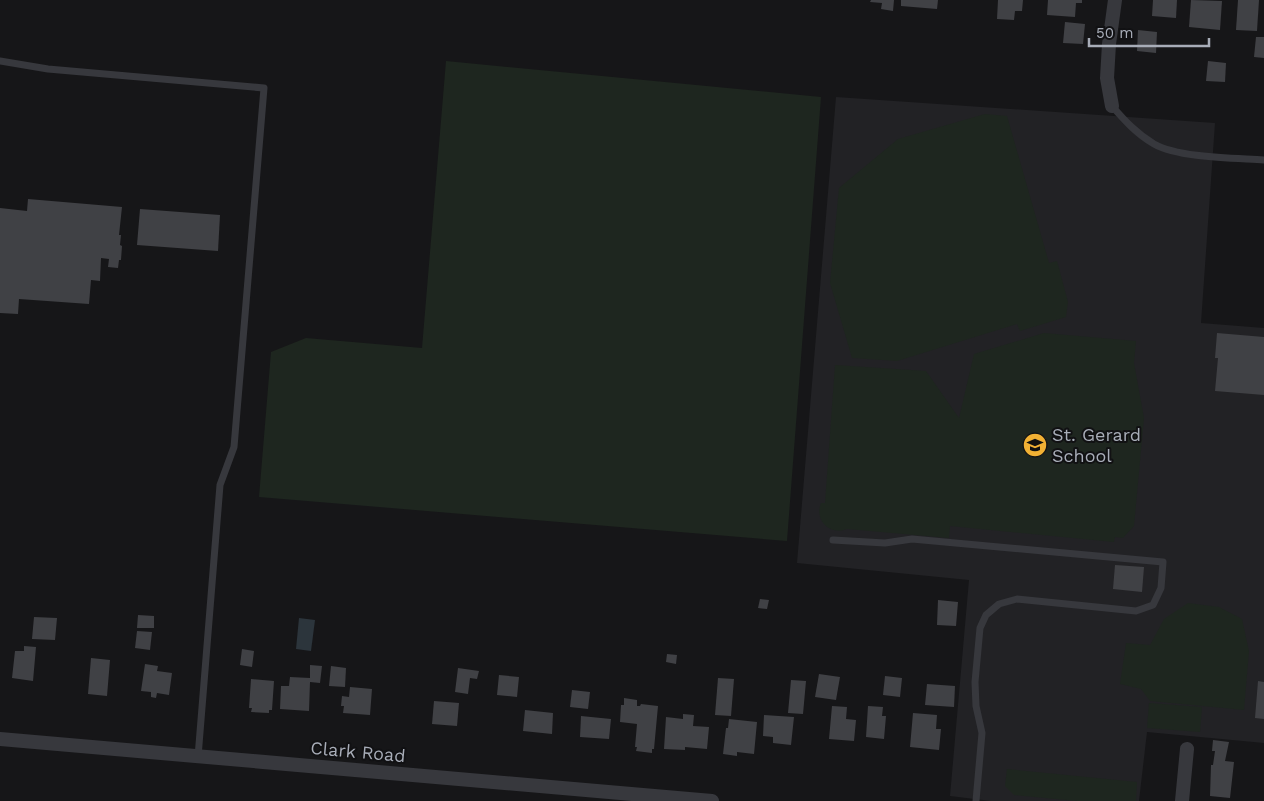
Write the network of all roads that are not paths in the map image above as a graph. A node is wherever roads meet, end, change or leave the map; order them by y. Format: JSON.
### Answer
{"nodes":[{"id":1,"x":1115,"y":0,"type":"edge"},
{"id":2,"x":0,"y":61,"type":"edge"},
{"id":3,"x":1112,"y":106,"type":"joint"},
{"id":4,"x":1264,"y":160,"type":"edge"},
{"id":5,"x":833,"y":540,"type":"dead end"},
{"id":6,"x":0,"y":739,"type":"edge"},
{"id":7,"x":1187,"y":749,"type":"dead end"},
{"id":8,"x":198,"y":757,"type":"junction"},
{"id":9,"x":712,"y":801,"type":"edge"},
{"id":10,"x":976,"y":801,"type":"edge"},
{"id":11,"x":1182,"y":801,"type":"edge"}],
"edges":[{"from":1,"to":3,"type":"street"},
{"from":2,"to":8,"type":"lane"},
{"from":3,"to":4,"type":"lane"},
{"from":5,"to":10,"type":"lane"},
{"from":6,"to":8,"type":"street","name":"Clark Road"},
{"from":7,"to":11,"type":"street"},
{"from":8,"to":9,"type":"street","name":"Clark Road"}]}
